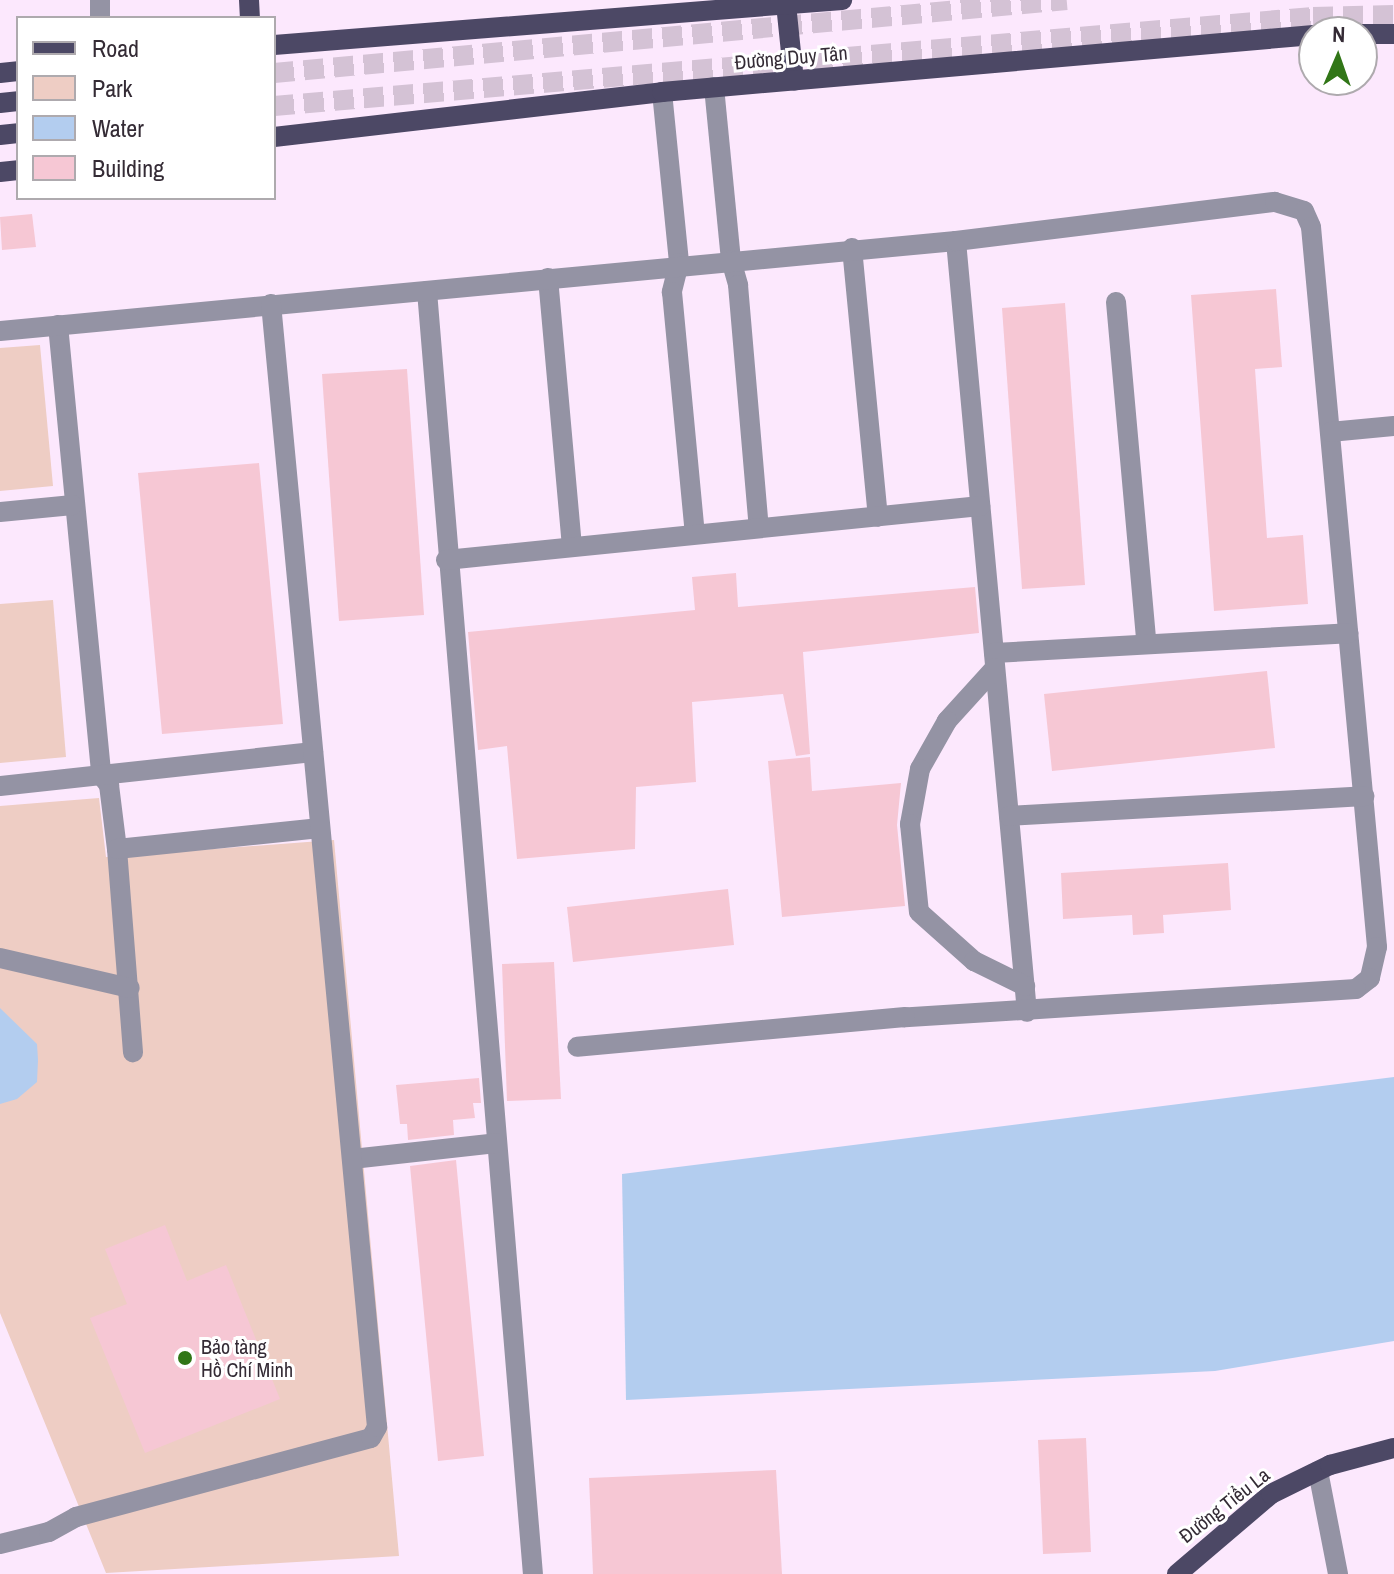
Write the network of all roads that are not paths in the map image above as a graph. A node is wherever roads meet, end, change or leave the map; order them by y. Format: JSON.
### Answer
{"nodes":[{"id":1,"x":842,"y":0,"type":"edge"},
{"id":2,"x":786,"y":4,"type":"junction"},
{"id":3,"x":1298,"y":36,"type":"edge"},
{"id":4,"x":276,"y":45,"type":"edge"},
{"id":5,"x":794,"y":81,"type":"junction"},
{"id":6,"x":714,"y":87,"type":"junction"},
{"id":7,"x":662,"y":92,"type":"junction"},
{"id":8,"x":276,"y":137,"type":"edge"},
{"id":9,"x":956,"y":241,"type":"junction"},
{"id":10,"x":852,"y":248,"type":"junction"},
{"id":11,"x":731,"y":260,"type":"junction"},
{"id":12,"x":679,"y":263,"type":"junction"},
{"id":13,"x":548,"y":278,"type":"junction"},
{"id":14,"x":427,"y":291,"type":"junction"},
{"id":15,"x":1116,"y":302,"type":"dead end"},
{"id":16,"x":271,"y":304,"type":"junction"},
{"id":17,"x":58,"y":325,"type":"junction"},
{"id":18,"x":0,"y":331,"type":"edge"},
{"id":19,"x":1394,"y":426,"type":"edge"},
{"id":20,"x":1330,"y":432,"type":"junction"},
{"id":21,"x":73,"y":505,"type":"junction"},
{"id":22,"x":980,"y":506,"type":"junction"},
{"id":23,"x":0,"y":512,"type":"edge"},
{"id":24,"x":878,"y":517,"type":"junction"},
{"id":25,"x":759,"y":528,"type":"junction"},
{"id":26,"x":695,"y":534,"type":"junction"},
{"id":27,"x":572,"y":546,"type":"junction"},
{"id":28,"x":446,"y":560,"type":"junction"},
{"id":29,"x":1348,"y":633,"type":"junction"},
{"id":30,"x":1146,"y":641,"type":"junction"},
{"id":31,"x":994,"y":660,"type":"junction"},
{"id":32,"x":313,"y":752,"type":"junction"},
{"id":33,"x":101,"y":775,"type":"junction"},
{"id":34,"x":0,"y":786,"type":"edge"},
{"id":35,"x":1364,"y":796,"type":"junction"},
{"id":36,"x":1009,"y":816,"type":"junction"},
{"id":37,"x":320,"y":828,"type":"junction"},
{"id":38,"x":117,"y":849,"type":"junction"},
{"id":39,"x":0,"y":958,"type":"edge"},
{"id":40,"x":1025,"y":986,"type":"junction"},
{"id":41,"x":130,"y":988,"type":"junction"},
{"id":42,"x":1027,"y":1012,"type":"junction"},
{"id":43,"x":577,"y":1047,"type":"dead end"},
{"id":44,"x":133,"y":1052,"type":"dead end"},
{"id":45,"x":496,"y":1143,"type":"junction"},
{"id":46,"x":352,"y":1159,"type":"junction"},
{"id":47,"x":1394,"y":1448,"type":"edge"},
{"id":48,"x":1318,"y":1471,"type":"junction"},
{"id":49,"x":0,"y":1544,"type":"edge"},
{"id":50,"x":533,"y":1574,"type":"edge"},
{"id":51,"x":1177,"y":1574,"type":"edge"},
{"id":52,"x":1338,"y":1574,"type":"edge"}],
"edges":[{"from":1,"to":2,"type":"main road"},
{"from":2,"to":4,"type":"main road"},
{"from":2,"to":5,"type":"main road"},
{"from":3,"to":5,"type":"main road","name":"Đường Duy Tân"},
{"from":5,"to":6,"type":"main road","name":"Đường Duy Tân"},
{"from":6,"to":7,"type":"main road","name":"Đường Duy Tân"},
{"from":6,"to":11,"type":"street"},
{"from":7,"to":8,"type":"main road","name":"Đường Duy Tân"},
{"from":7,"to":12,"type":"street"},
{"from":9,"to":10,"type":"street"},
{"from":9,"to":20,"type":"street"},
{"from":9,"to":22,"type":"street"},
{"from":10,"to":11,"type":"street"},
{"from":10,"to":24,"type":"street"},
{"from":11,"to":12,"type":"street"},
{"from":11,"to":25,"type":"street"},
{"from":12,"to":13,"type":"street"},
{"from":12,"to":26,"type":"street"},
{"from":13,"to":14,"type":"street"},
{"from":13,"to":27,"type":"street"},
{"from":14,"to":16,"type":"street"},
{"from":14,"to":28,"type":"street"},
{"from":15,"to":30,"type":"street"},
{"from":16,"to":17,"type":"street"},
{"from":16,"to":32,"type":"street"},
{"from":17,"to":18,"type":"street"},
{"from":17,"to":21,"type":"street"},
{"from":19,"to":20,"type":"street"},
{"from":20,"to":29,"type":"street"},
{"from":21,"to":23,"type":"street"},
{"from":21,"to":33,"type":"street"},
{"from":22,"to":24,"type":"street"},
{"from":22,"to":31,"type":"street"},
{"from":24,"to":25,"type":"street"},
{"from":25,"to":26,"type":"street"},
{"from":26,"to":27,"type":"street"},
{"from":27,"to":28,"type":"street"},
{"from":28,"to":45,"type":"street"},
{"from":29,"to":30,"type":"street"},
{"from":29,"to":35,"type":"street"},
{"from":30,"to":31,"type":"street"},
{"from":31,"to":36,"type":"street"},
{"from":31,"to":40,"type":"street"},
{"from":32,"to":33,"type":"street"},
{"from":32,"to":37,"type":"street"},
{"from":33,"to":34,"type":"street"},
{"from":33,"to":38,"type":"street"},
{"from":35,"to":36,"type":"street"},
{"from":35,"to":42,"type":"street"},
{"from":36,"to":40,"type":"street"},
{"from":37,"to":38,"type":"street"},
{"from":37,"to":46,"type":"street"},
{"from":38,"to":41,"type":"street"},
{"from":39,"to":41,"type":"street"},
{"from":40,"to":42,"type":"street"},
{"from":41,"to":44,"type":"street"},
{"from":42,"to":43,"type":"street"},
{"from":45,"to":46,"type":"street"},
{"from":45,"to":50,"type":"street"},
{"from":46,"to":49,"type":"street"},
{"from":47,"to":48,"type":"main road","name":"Đường Tiểu La"},
{"from":48,"to":51,"type":"main road","name":"Đường Tiểu La"},
{"from":48,"to":52,"type":"street"}]}
